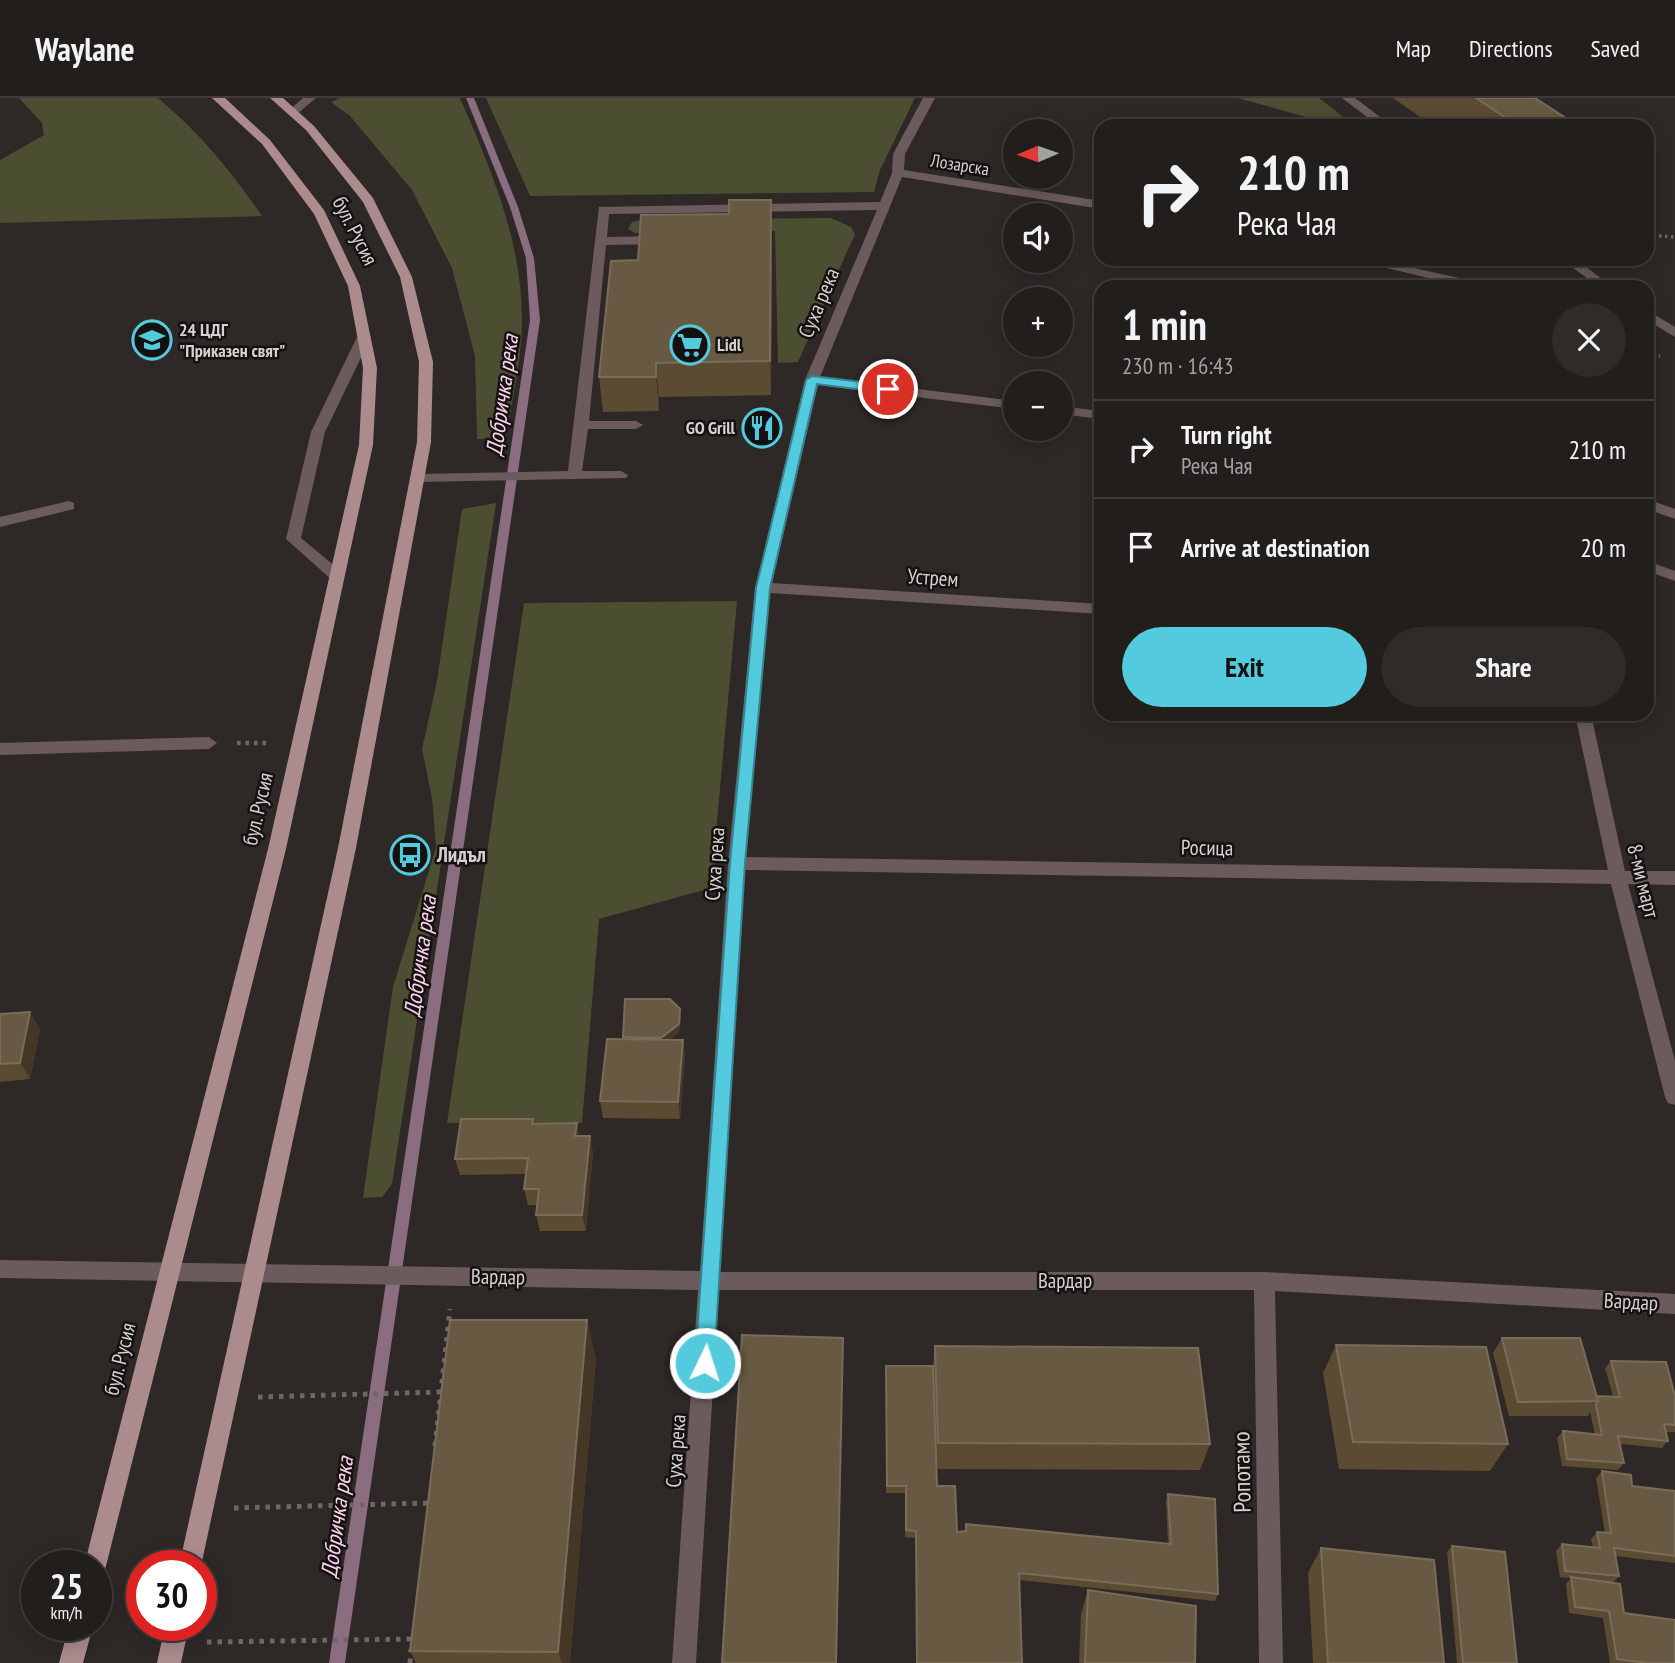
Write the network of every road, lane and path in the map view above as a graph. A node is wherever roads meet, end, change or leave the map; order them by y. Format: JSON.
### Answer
{"nodes":[{"id":1,"x":218,"y":98,"type":"edge"},
{"id":2,"x":276,"y":98,"type":"edge"},
{"id":3,"x":310,"y":98,"type":"edge"},
{"id":4,"x":929,"y":98,"type":"edge"},
{"id":5,"x":1348,"y":98,"type":"edge"},
{"id":6,"x":293,"y":113,"type":"junction"},
{"id":7,"x":1376,"y":119,"type":"edge"},
{"id":8,"x":898,"y":173,"type":"junction"},
{"id":9,"x":1094,"y":204,"type":"edge"},
{"id":10,"x":884,"y":206,"type":"junction"},
{"id":11,"x":1654,"y":236,"type":"edge"},
{"id":12,"x":1675,"y":237,"type":"edge"},
{"id":13,"x":682,"y":240,"type":"edge"},
{"id":14,"x":600,"y":241,"type":"junction"},
{"id":15,"x":1388,"y":266,"type":"edge"},
{"id":16,"x":1577,"y":266,"type":"edge"},
{"id":17,"x":1450,"y":280,"type":"edge"},
{"id":18,"x":1597,"y":280,"type":"edge"},
{"id":19,"x":1654,"y":319,"type":"edge"},
{"id":20,"x":1675,"y":333,"type":"edge"},
{"id":21,"x":364,"y":337,"type":"junction"},
{"id":22,"x":812,"y":380,"type":"junction"},
{"id":23,"x":1003,"y":404,"type":"edge"},
{"id":24,"x":1073,"y":412,"type":"edge"},
{"id":25,"x":1094,"y":414,"type":"edge"},
{"id":26,"x":582,"y":425,"type":"junction"},
{"id":27,"x":636,"y":425,"type":"dead end"},
{"id":28,"x":574,"y":475,"type":"junction"},
{"id":29,"x":621,"y":475,"type":"dead end"},
{"id":30,"x":418,"y":478,"type":"junction"},
{"id":31,"x":69,"y":506,"type":"dead end"},
{"id":32,"x":1654,"y":506,"type":"edge"},
{"id":33,"x":1675,"y":514,"type":"edge"},
{"id":34,"x":0,"y":522,"type":"edge"},
{"id":35,"x":1654,"y":568,"type":"edge"},
{"id":36,"x":337,"y":576,"type":"junction"},
{"id":37,"x":1675,"y":576,"type":"edge"},
{"id":38,"x":763,"y":588,"type":"junction"},
{"id":39,"x":1094,"y":609,"type":"edge"},
{"id":40,"x":1584,"y":721,"type":"edge"},
{"id":41,"x":209,"y":743,"type":"joint"},
{"id":42,"x":300,"y":743,"type":"junction"},
{"id":43,"x":0,"y":749,"type":"edge"},
{"id":44,"x":737,"y":863,"type":"junction"},
{"id":45,"x":1618,"y":878,"type":"junction"},
{"id":46,"x":1675,"y":878,"type":"edge"},
{"id":47,"x":1675,"y":1097,"type":"edge"},
{"id":48,"x":0,"y":1269,"type":"edge"},
{"id":49,"x":169,"y":1271,"type":"junction"},
{"id":50,"x":252,"y":1275,"type":"junction"},
{"id":51,"x":454,"y":1276,"type":"junction"},
{"id":52,"x":710,"y":1281,"type":"junction"},
{"id":53,"x":1264,"y":1281,"type":"junction"},
{"id":54,"x":1675,"y":1304,"type":"edge"},
{"id":55,"x":441,"y":1392,"type":"junction"},
{"id":56,"x":226,"y":1398,"type":"junction"},
{"id":57,"x":435,"y":1448,"type":"edge"},
{"id":58,"x":430,"y":1489,"type":"edge"},
{"id":59,"x":429,"y":1503,"type":"junction"},
{"id":60,"x":202,"y":1509,"type":"junction"},
{"id":61,"x":427,"y":1517,"type":"edge"},
{"id":62,"x":100,"y":1550,"type":"edge"},
{"id":63,"x":193,"y":1550,"type":"edge"},
{"id":64,"x":414,"y":1626,"type":"edge"},
{"id":65,"x":413,"y":1639,"type":"junction"},
{"id":66,"x":77,"y":1641,"type":"edge"},
{"id":67,"x":173,"y":1644,"type":"edge"},
{"id":68,"x":71,"y":1663,"type":"edge"},
{"id":69,"x":410,"y":1663,"type":"edge"},
{"id":70,"x":684,"y":1663,"type":"edge"},
{"id":71,"x":1271,"y":1663,"type":"edge"}],
"edges":[{"from":1,"to":21,"type":"main road","name":"бул. Русия"},
{"from":2,"to":6,"type":"main road","name":"бул. Русия"},
{"from":3,"to":6,"type":"street"},
{"from":4,"to":8,"type":"street","name":"Суха река"},
{"from":5,"to":7,"type":"street"},
{"from":6,"to":30,"type":"main road","name":"бул. Русия"},
{"from":8,"to":9,"type":"street","name":"Лозарска"},
{"from":8,"to":10,"type":"street","name":"Суха река"},
{"from":10,"to":14,"type":"street"},
{"from":10,"to":22,"type":"street","name":"Суха река"},
{"from":11,"to":12,"type":"path"},
{"from":13,"to":14,"type":"street"},
{"from":14,"to":26,"type":"street"},
{"from":15,"to":17,"type":"street"},
{"from":16,"to":18,"type":"street"},
{"from":19,"to":20,"type":"street"},
{"from":21,"to":36,"type":"main road","name":"бул. Русия"},
{"from":21,"to":36,"type":"street"},
{"from":22,"to":23,"type":"street"},
{"from":22,"to":38,"type":"street","name":"Суха река"},
{"from":24,"to":25,"type":"street"},
{"from":26,"to":27,"type":"street"},
{"from":26,"to":28,"type":"street"},
{"from":28,"to":29,"type":"street"},
{"from":28,"to":30,"type":"street"},
{"from":30,"to":50,"type":"main road","name":"бул. Русия"},
{"from":31,"to":34,"type":"street"},
{"from":32,"to":33,"type":"street"},
{"from":35,"to":37,"type":"street"},
{"from":36,"to":42,"type":"main road","name":"бул. Русия"},
{"from":38,"to":39,"type":"street","name":"Устрем"},
{"from":38,"to":44,"type":"street","name":"Суха река"},
{"from":40,"to":45,"type":"street","name":"8-ми март"},
{"from":41,"to":42,"type":"path"},
{"from":41,"to":43,"type":"street"},
{"from":42,"to":49,"type":"main road","name":"бул. Русия"},
{"from":44,"to":45,"type":"street","name":"Росица"},
{"from":44,"to":52,"type":"street","name":"Суха река"},
{"from":45,"to":46,"type":"street","name":"Росица"},
{"from":45,"to":47,"type":"street","name":"8-ми март"},
{"from":48,"to":49,"type":"street"},
{"from":49,"to":50,"type":"street"},
{"from":49,"to":62,"type":"main road","name":"бул. Русия"},
{"from":50,"to":51,"type":"street","name":"Вардар"},
{"from":50,"to":56,"type":"main road","name":"бул. Русия"},
{"from":51,"to":52,"type":"street","name":"Вардар"},
{"from":51,"to":55,"type":"path"},
{"from":52,"to":53,"type":"street","name":"Вардар"},
{"from":52,"to":70,"type":"street","name":"Суха река"},
{"from":53,"to":54,"type":"street","name":"Вардар"},
{"from":53,"to":71,"type":"street","name":"Ропотамо"},
{"from":55,"to":56,"type":"path"},
{"from":55,"to":57,"type":"path"},
{"from":56,"to":60,"type":"main road","name":"бул. Русия"},
{"from":58,"to":59,"type":"path"},
{"from":59,"to":60,"type":"path"},
{"from":59,"to":61,"type":"path"},
{"from":60,"to":63,"type":"main road","name":"бул. Русия"},
{"from":64,"to":65,"type":"path"},
{"from":65,"to":67,"type":"path"},
{"from":65,"to":69,"type":"path"},
{"from":66,"to":68,"type":"main road"}]}
